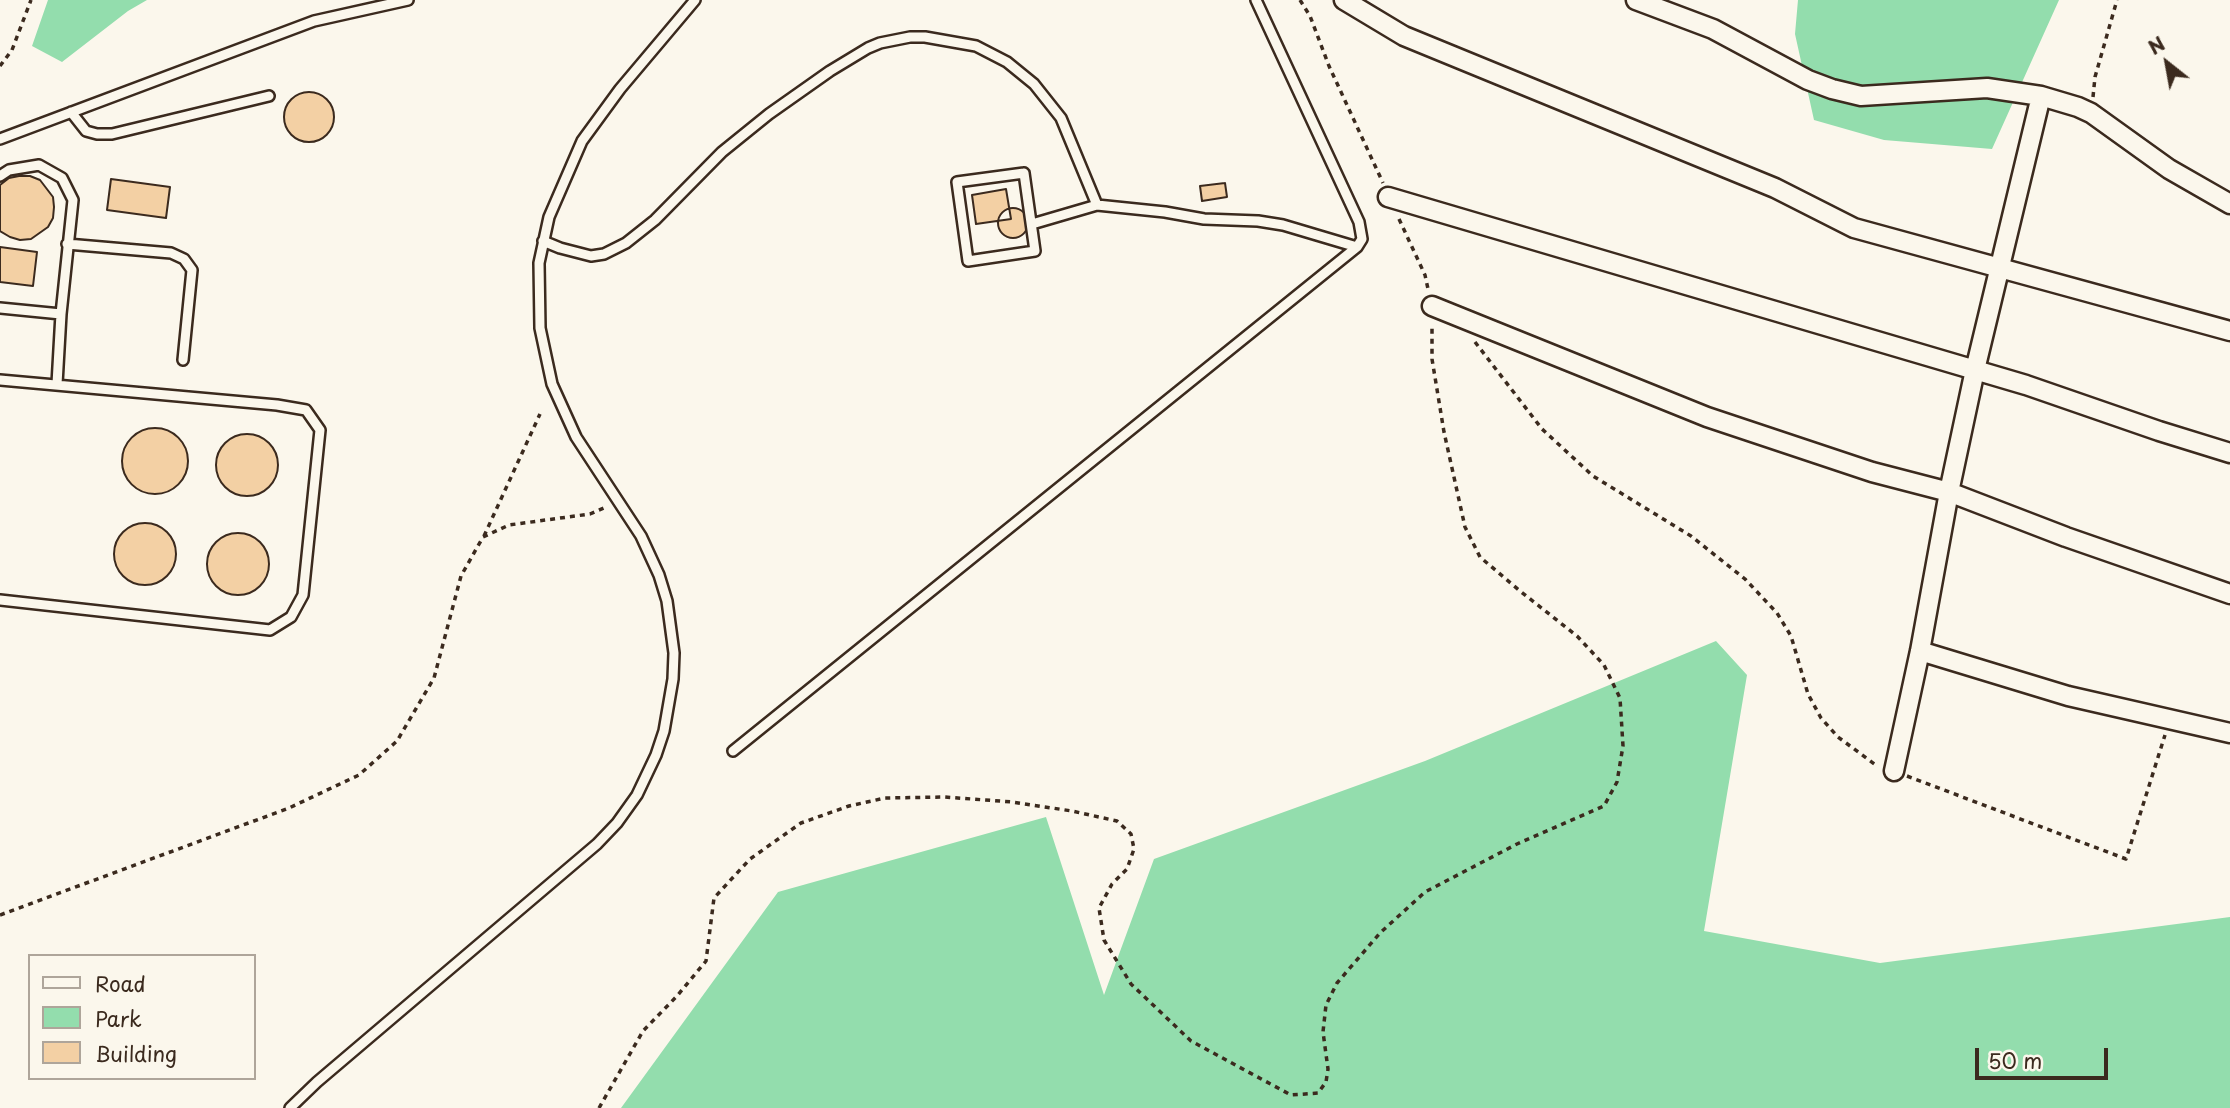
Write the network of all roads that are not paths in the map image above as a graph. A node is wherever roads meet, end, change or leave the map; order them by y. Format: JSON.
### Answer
{"nodes":[{"id":1,"x":408,"y":0,"type":"edge"},
{"id":2,"x":695,"y":0,"type":"edge"},
{"id":3,"x":1256,"y":0,"type":"edge"},
{"id":4,"x":1344,"y":0,"type":"edge"},
{"id":5,"x":1636,"y":0,"type":"edge"},
{"id":6,"x":269,"y":96,"type":"dead end"},
{"id":7,"x":2042,"y":96,"type":"junction"},
{"id":8,"x":71,"y":112,"type":"junction"},
{"id":9,"x":0,"y":139,"type":"edge"},
{"id":10,"x":0,"y":176,"type":"edge"},
{"id":11,"x":1388,"y":197,"type":"road end"},
{"id":12,"x":2230,"y":204,"type":"edge"},
{"id":13,"x":1097,"y":205,"type":"junction"},
{"id":14,"x":1032,"y":224,"type":"junction"},
{"id":15,"x":543,"y":240,"type":"junction"},
{"id":16,"x":67,"y":244,"type":"junction"},
{"id":17,"x":1357,"y":247,"type":"junction"},
{"id":18,"x":2000,"y":268,"type":"junction"},
{"id":19,"x":1432,"y":306,"type":"road end"},
{"id":20,"x":0,"y":308,"type":"edge"},
{"id":21,"x":61,"y":314,"type":"junction"},
{"id":22,"x":2230,"y":331,"type":"edge"},
{"id":23,"x":183,"y":360,"type":"dead end"},
{"id":24,"x":1975,"y":370,"type":"junction"},
{"id":25,"x":0,"y":380,"type":"edge"},
{"id":26,"x":57,"y":384,"type":"junction"},
{"id":27,"x":2230,"y":453,"type":"edge"},
{"id":28,"x":1949,"y":492,"type":"junction"},
{"id":29,"x":2230,"y":594,"type":"edge"},
{"id":30,"x":0,"y":600,"type":"edge"},
{"id":31,"x":1920,"y":651,"type":"junction"},
{"id":32,"x":2230,"y":733,"type":"edge"},
{"id":33,"x":733,"y":751,"type":"dead end"},
{"id":34,"x":1894,"y":771,"type":"road end"},
{"id":35,"x":290,"y":1108,"type":"edge"}],
"edges":[{"from":1,"to":8,"type":"lane"},
{"from":2,"to":15,"type":"lane"},
{"from":3,"to":17,"type":"lane"},
{"from":4,"to":18,"type":"street"},
{"from":5,"to":7,"type":"street"},
{"from":6,"to":8,"type":"lane"},
{"from":7,"to":12,"type":"street"},
{"from":7,"to":18,"type":"street"},
{"from":8,"to":9,"type":"lane"},
{"from":10,"to":16,"type":"lane"},
{"from":11,"to":24,"type":"street"},
{"from":13,"to":14,"type":"lane"},
{"from":13,"to":15,"type":"lane"},
{"from":13,"to":17,"type":"lane"},
{"from":14,"to":14,"type":"lane"},
{"from":15,"to":35,"type":"lane"},
{"from":16,"to":21,"type":"lane"},
{"from":16,"to":23,"type":"lane"},
{"from":17,"to":33,"type":"lane"},
{"from":18,"to":22,"type":"street"},
{"from":18,"to":24,"type":"street"},
{"from":19,"to":28,"type":"street"},
{"from":20,"to":21,"type":"lane"},
{"from":21,"to":26,"type":"lane"},
{"from":24,"to":27,"type":"street"},
{"from":24,"to":28,"type":"street"},
{"from":25,"to":26,"type":"lane"},
{"from":26,"to":30,"type":"lane"},
{"from":28,"to":29,"type":"street"},
{"from":28,"to":31,"type":"street"},
{"from":31,"to":32,"type":"street"},
{"from":31,"to":34,"type":"street"}]}
